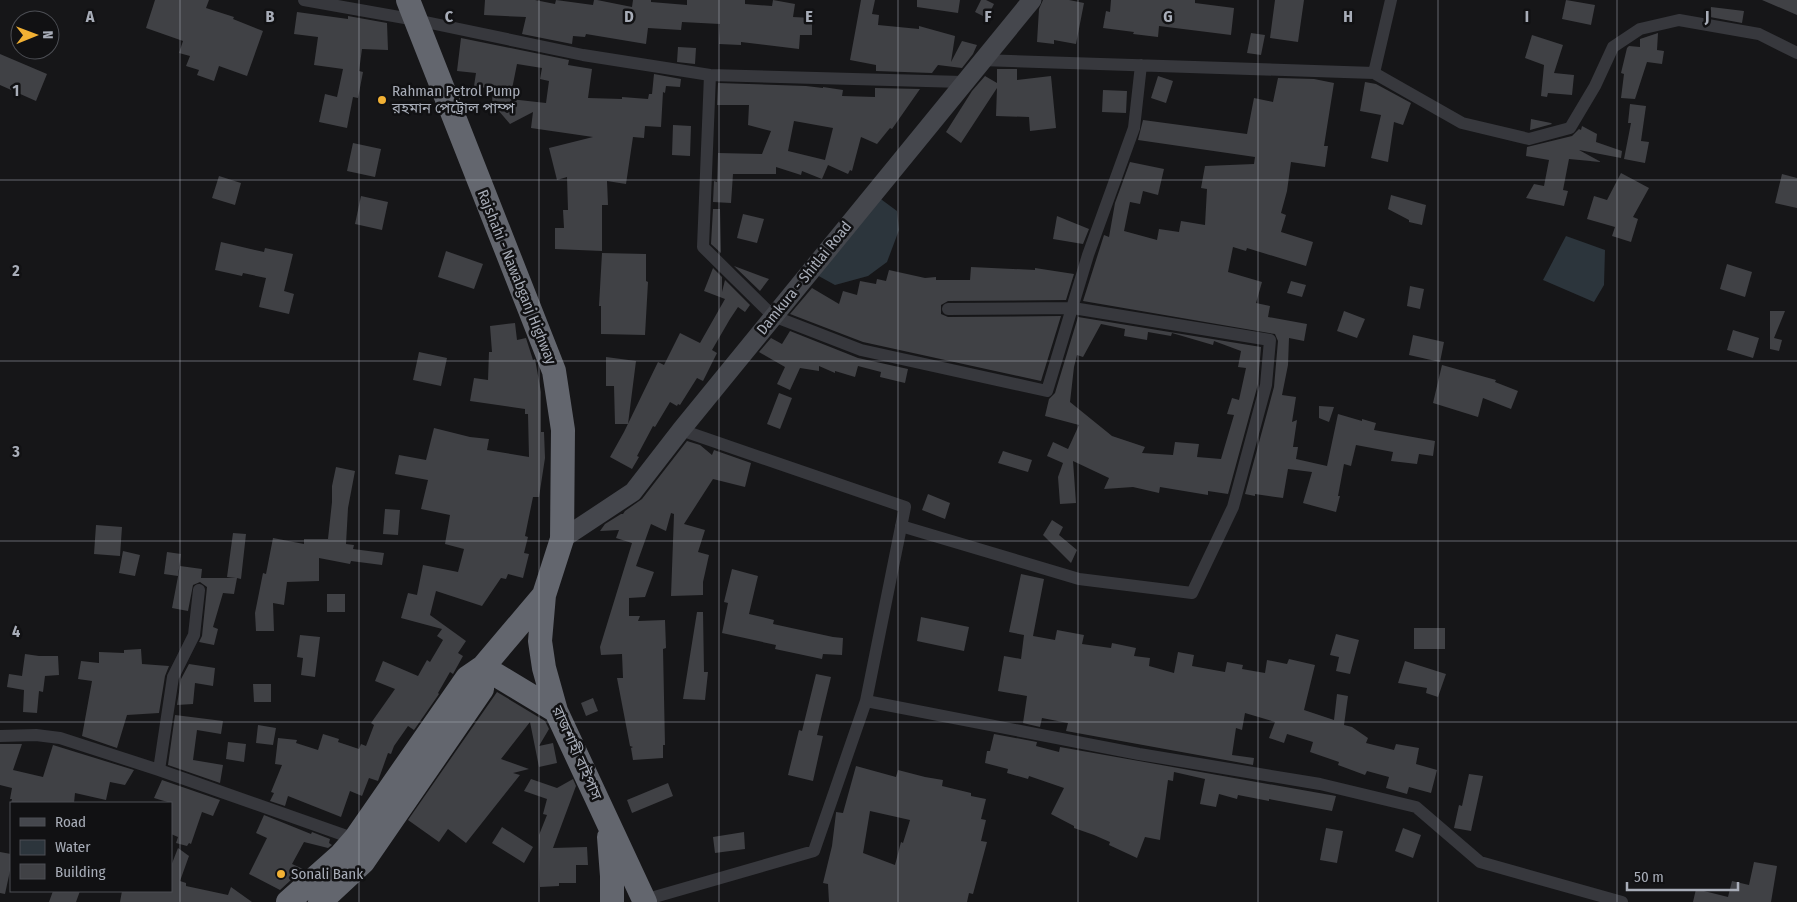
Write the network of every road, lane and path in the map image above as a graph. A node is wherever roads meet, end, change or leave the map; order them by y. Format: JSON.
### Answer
{"nodes":[{"id":1,"x":304,"y":0,"type":"edge"},
{"id":2,"x":1032,"y":0,"type":"edge"},
{"id":3,"x":1391,"y":0,"type":"edge"},
{"id":4,"x":412,"y":10,"type":"edge"},
{"id":5,"x":1797,"y":53,"type":"edge"},
{"id":6,"x":981,"y":60,"type":"junction"},
{"id":7,"x":1141,"y":65,"type":"junction"},
{"id":8,"x":1374,"y":73,"type":"junction"},
{"id":9,"x":710,"y":74,"type":"junction"},
{"id":10,"x":963,"y":82,"type":"junction"},
{"id":11,"x":1073,"y":308,"type":"junction"},
{"id":12,"x":948,"y":309,"type":"dead end"},
{"id":13,"x":773,"y":316,"type":"junction"},
{"id":14,"x":680,"y":430,"type":"junction"},
{"id":15,"x":901,"y":526,"type":"junction"},
{"id":16,"x":562,"y":539,"type":"junction"},
{"id":17,"x":199,"y":590,"type":"dead end"},
{"id":18,"x":544,"y":595,"type":"junction"},
{"id":19,"x":483,"y":667,"type":"junction"},
{"id":20,"x":866,"y":701,"type":"junction"},
{"id":21,"x":556,"y":711,"type":"junction"},
{"id":22,"x":0,"y":736,"type":"edge"},
{"id":23,"x":159,"y":770,"type":"junction"},
{"id":24,"x":607,"y":821,"type":"junction"},
{"id":25,"x":354,"y":839,"type":"junction"},
{"id":26,"x":644,"y":901,"type":"edge"},
{"id":27,"x":288,"y":902,"type":"edge"},
{"id":28,"x":320,"y":902,"type":"edge"},
{"id":29,"x":612,"y":902,"type":"edge"},
{"id":30,"x":1622,"y":902,"type":"edge"}],
"edges":[{"from":1,"to":4,"type":"street"},
{"from":2,"to":6,"type":"street","name":"Damkura - Shitlai Road"},
{"from":3,"to":8,"type":"street"},
{"from":4,"to":9,"type":"street"},
{"from":4,"to":16,"type":"highway","name":"Rajshahi - Nawabganj Highway"},
{"from":5,"to":8,"type":"street"},
{"from":6,"to":7,"type":"street"},
{"from":6,"to":10,"type":"street","name":"Damkura - Shitlai Road"},
{"from":7,"to":8,"type":"street"},
{"from":7,"to":11,"type":"street"},
{"from":9,"to":10,"type":"street"},
{"from":9,"to":13,"type":"street"},
{"from":10,"to":13,"type":"street","name":"Damkura - Shitlai Road"},
{"from":11,"to":12,"type":"street"},
{"from":11,"to":13,"type":"street"},
{"from":11,"to":15,"type":"street"},
{"from":13,"to":14,"type":"street","name":"Damkura - Shitlai Road"},
{"from":14,"to":15,"type":"street"},
{"from":14,"to":16,"type":"street","name":"Damkura - Shitlai Road"},
{"from":15,"to":20,"type":"street"},
{"from":16,"to":18,"type":"highway","name":"Rajshahi - Nawabganj Highway"},
{"from":17,"to":23,"type":"street"},
{"from":18,"to":19,"type":"highway"},
{"from":18,"to":21,"type":"highway","name":"রাজশাহী বাইপাস"},
{"from":19,"to":21,"type":"highway"},
{"from":19,"to":25,"type":"highway"},
{"from":19,"to":28,"type":"highway"},
{"from":20,"to":26,"type":"street"},
{"from":20,"to":30,"type":"street"},
{"from":21,"to":24,"type":"highway","name":"রাজশাহী বাইপাস"},
{"from":22,"to":23,"type":"street"},
{"from":23,"to":25,"type":"street"},
{"from":24,"to":26,"type":"highway","name":"রাজশাহী বাইপাস"},
{"from":24,"to":29,"type":"highway"},
{"from":25,"to":27,"type":"highway"}]}
